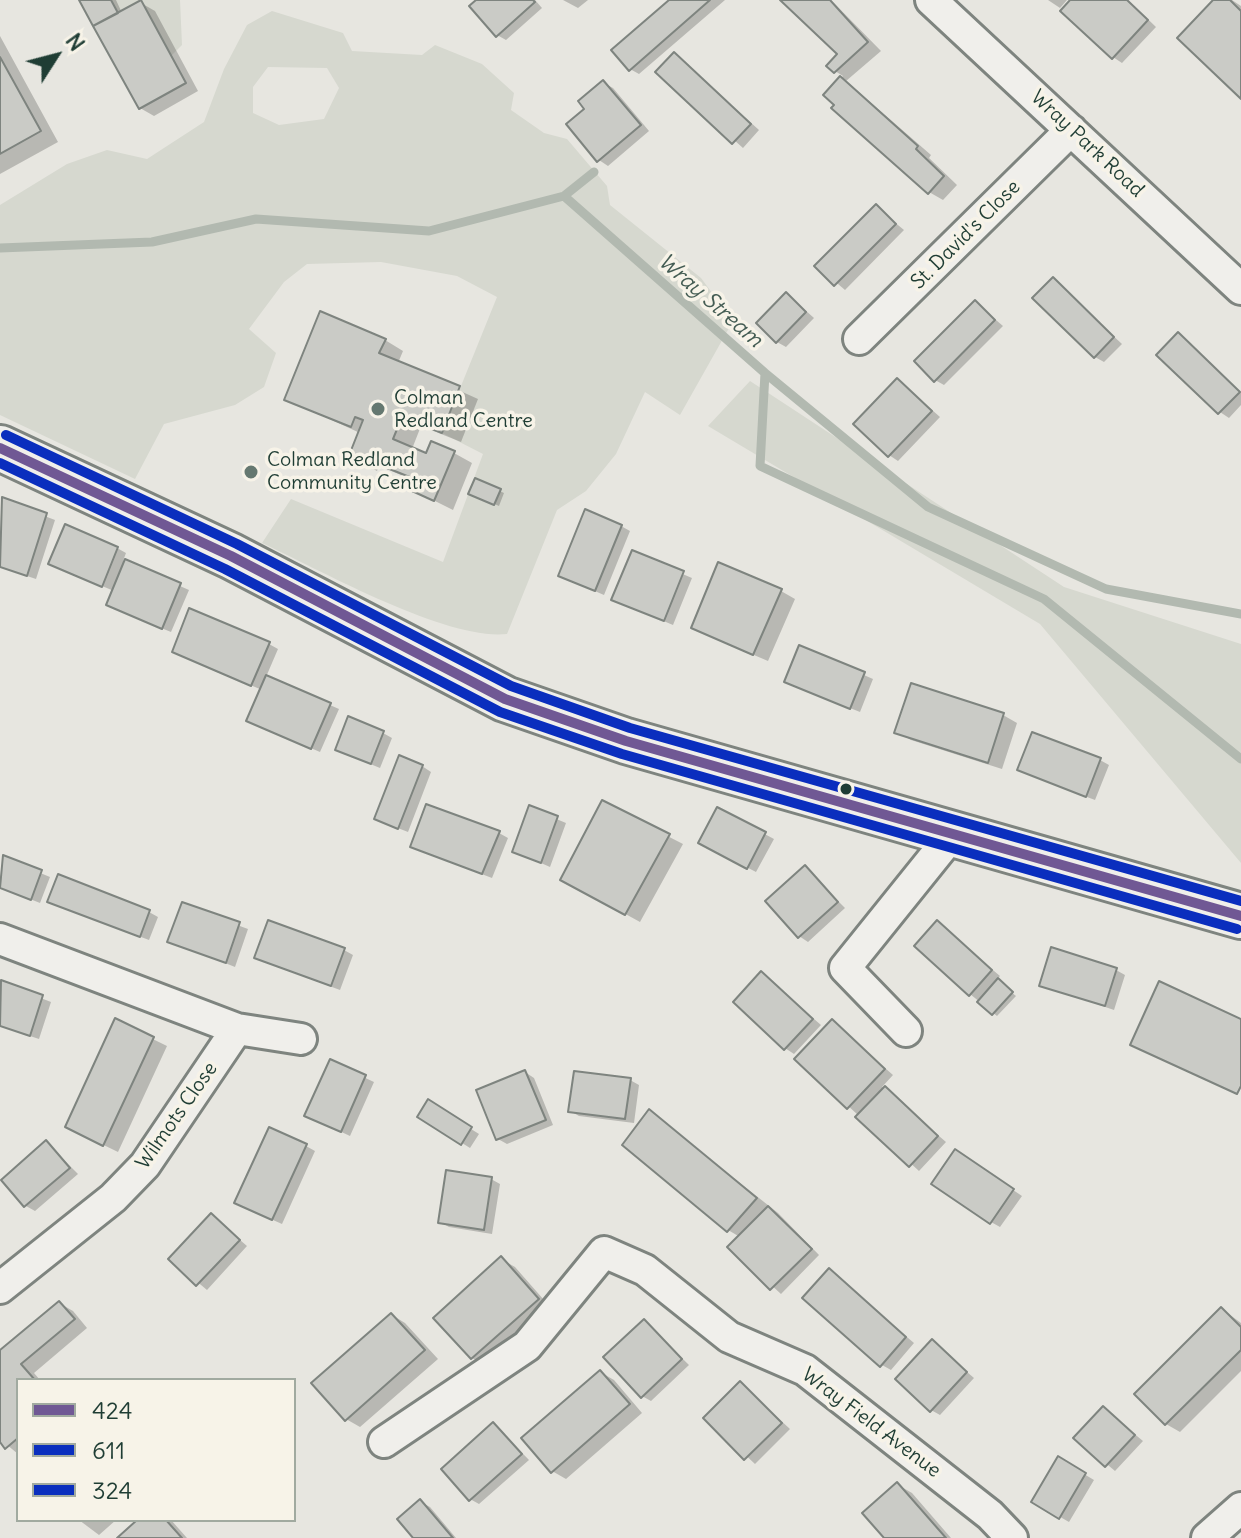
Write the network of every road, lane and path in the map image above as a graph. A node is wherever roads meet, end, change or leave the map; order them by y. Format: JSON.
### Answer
{"nodes":[{"id":1,"x":931,"y":0,"type":"edge"},
{"id":2,"x":1071,"y":130,"type":"junction"},
{"id":3,"x":1241,"y":289,"type":"edge"},
{"id":4,"x":859,"y":339,"type":"dead end"},
{"id":5,"x":0,"y":448,"type":"edge"},
{"id":6,"x":952,"y":835,"type":"junction"},
{"id":7,"x":1241,"y":916,"type":"edge"},
{"id":8,"x":0,"y":939,"type":"edge"},
{"id":9,"x":237,"y":1029,"type":"junction"},
{"id":10,"x":906,"y":1031,"type":"dead end"},
{"id":11,"x":301,"y":1039,"type":"dead end"},
{"id":12,"x":0,"y":1288,"type":"edge"},
{"id":13,"x":384,"y":1442,"type":"dead end"},
{"id":14,"x":1241,"y":1508,"type":"edge"},
{"id":15,"x":1012,"y":1538,"type":"edge"},
{"id":16,"x":1207,"y":1538,"type":"edge"}],
"edges":[{"from":1,"to":2,"type":"street","name":"Wray Park Road"},
{"from":2,"to":3,"type":"street","name":"Wray Park Road"},
{"from":2,"to":4,"type":"street","name":"St. David's Close"},
{"from":5,"to":6,"type":"main road"},
{"from":6,"to":7,"type":"main road"},
{"from":6,"to":10,"type":"street"},
{"from":8,"to":9,"type":"street"},
{"from":9,"to":11,"type":"street"},
{"from":9,"to":12,"type":"street","name":"Wilmots Close"},
{"from":13,"to":15,"type":"street","name":"Wray Field Avenue"},
{"from":14,"to":16,"type":"street"}]}
